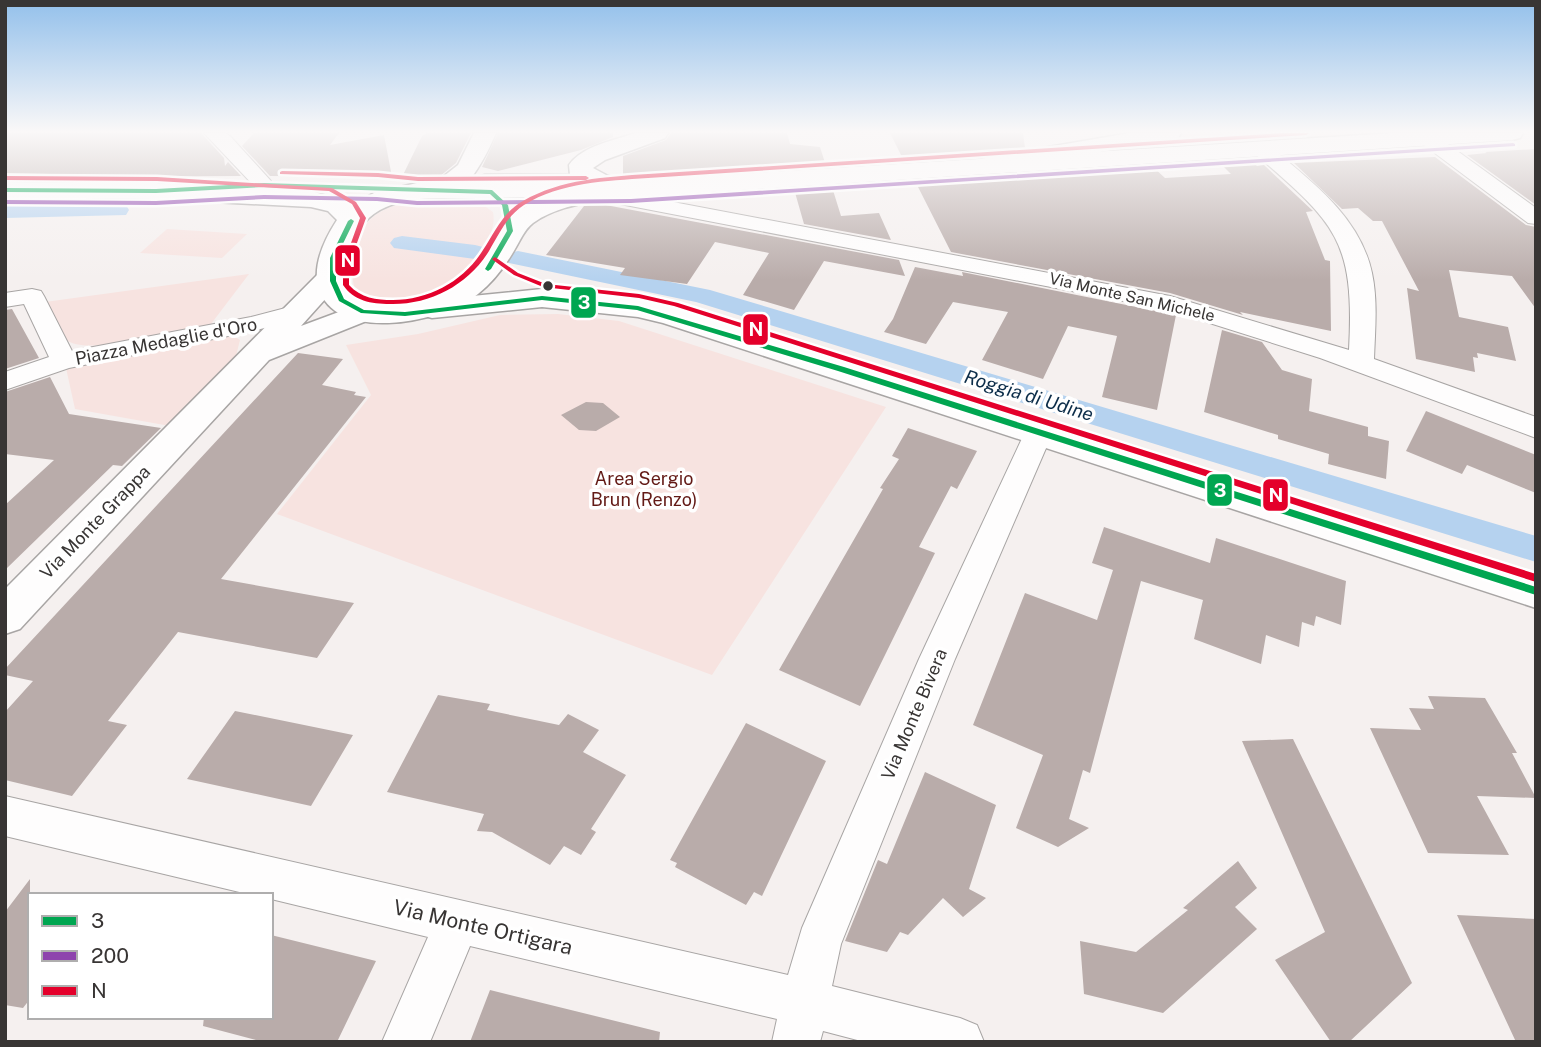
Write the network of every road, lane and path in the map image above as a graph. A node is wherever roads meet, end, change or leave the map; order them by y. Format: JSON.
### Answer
{"nodes":[{"id":1,"x":254,"y":182,"type":"edge"},
{"id":2,"x":447,"y":182,"type":"edge"},
{"id":3,"x":486,"y":182,"type":"edge"},
{"id":4,"x":590,"y":182,"type":"edge"},
{"id":5,"x":740,"y":182,"type":"edge"},
{"id":6,"x":1297,"y":182,"type":"edge"},
{"id":7,"x":1487,"y":182,"type":"edge"},
{"id":8,"x":489,"y":187,"type":"junction"},
{"id":9,"x":597,"y":188,"type":"junction"},
{"id":10,"x":630,"y":189,"type":"junction"},
{"id":11,"x":5,"y":190,"type":"edge"},
{"id":12,"x":260,"y":190,"type":"junction"},
{"id":13,"x":428,"y":191,"type":"junction"},
{"id":14,"x":1536,"y":218,"type":"edge"},
{"id":15,"x":351,"y":221,"type":"junction"},
{"id":16,"x":510,"y":231,"type":"junction"},
{"id":17,"x":488,"y":269,"type":"junction"},
{"id":18,"x":332,"y":276,"type":"junction"},
{"id":19,"x":542,"y":298,"type":"junction"},
{"id":20,"x":5,"y":300,"type":"edge"},
{"id":21,"x":432,"y":309,"type":"junction"},
{"id":22,"x":297,"y":312,"type":"junction"},
{"id":23,"x":363,"y":312,"type":"junction"},
{"id":24,"x":253,"y":357,"type":"junction"},
{"id":25,"x":64,"y":360,"type":"junction"},
{"id":26,"x":1361,"y":363,"type":"junction"},
{"id":27,"x":5,"y":381,"type":"edge"},
{"id":28,"x":186,"y":428,"type":"joint"},
{"id":29,"x":1536,"y":428,"type":"edge"},
{"id":30,"x":1039,"y":432,"type":"junction"},
{"id":31,"x":1536,"y":590,"type":"edge"},
{"id":32,"x":5,"y":617,"type":"edge"},
{"id":33,"x":5,"y":816,"type":"edge"},
{"id":34,"x":458,"y":921,"type":"junction"},
{"id":35,"x":800,"y":1022,"type":"edge"},
{"id":36,"x":406,"y":1042,"type":"edge"},
{"id":37,"x":960,"y":1042,"type":"edge"}],
"edges":[{"from":1,"to":12,"type":"street"},
{"from":2,"to":13,"type":"main road"},
{"from":3,"to":8,"type":"main road"},
{"from":4,"to":9,"type":"main road"},
{"from":5,"to":10,"type":"main road"},
{"from":6,"to":26,"type":"street"},
{"from":7,"to":14,"type":"street"},
{"from":8,"to":9,"type":"main road"},
{"from":8,"to":10,"type":"main road"},
{"from":8,"to":13,"type":"main road"},
{"from":8,"to":16,"type":"main road"},
{"from":9,"to":10,"type":"main road"},
{"from":9,"to":16,"type":"main road"},
{"from":9,"to":26,"type":"street","name":"Via Monte San Michele"},
{"from":11,"to":12,"type":"main road"},
{"from":12,"to":13,"type":"main road"},
{"from":12,"to":15,"type":"main road"},
{"from":13,"to":15,"type":"main road"},
{"from":15,"to":18,"type":"main road"},
{"from":16,"to":17,"type":"main road"},
{"from":17,"to":19,"type":"main road"},
{"from":17,"to":21,"type":"main road"},
{"from":18,"to":22,"type":"main road","name":"Piazza Medaglie d'Oro"},
{"from":18,"to":23,"type":"main road"},
{"from":19,"to":21,"type":"main road"},
{"from":19,"to":30,"type":"main road"},
{"from":20,"to":25,"type":"street","name":"Piazza Medaglie d'Oro"},
{"from":21,"to":23,"type":"main road"},
{"from":22,"to":24,"type":"main road","name":"Piazza Medaglie d'Oro"},
{"from":22,"to":25,"type":"street","name":"Piazza Medaglie d'Oro"},
{"from":23,"to":24,"type":"main road","name":"Piazza Medaglie d'Oro"},
{"from":24,"to":28,"type":"main road","name":"Piazza Medaglie d'Oro"},
{"from":25,"to":27,"type":"street"},
{"from":26,"to":29,"type":"street","name":"Via Monte San Michele"},
{"from":28,"to":32,"type":"main road","name":"Via Monte Grappa"},
{"from":30,"to":31,"type":"main road"},
{"from":30,"to":35,"type":"street","name":"Via Monte Bivera"},
{"from":33,"to":34,"type":"street","name":"Via Monte Ortigara"},
{"from":34,"to":35,"type":"street","name":"Via Monte Ortigara"},
{"from":34,"to":36,"type":"street"},
{"from":35,"to":37,"type":"street","name":"Via Monte Ortigara"}]}
